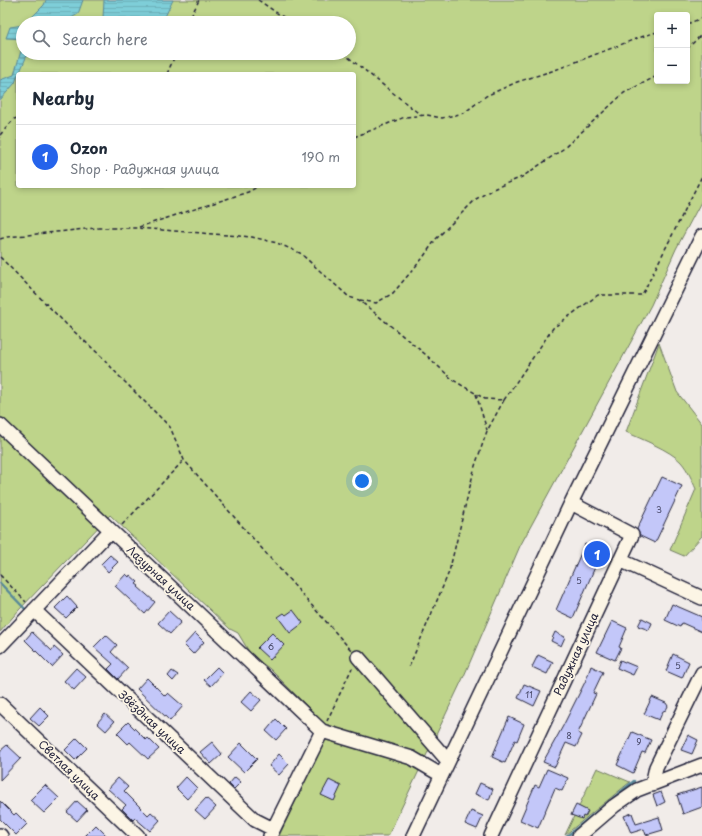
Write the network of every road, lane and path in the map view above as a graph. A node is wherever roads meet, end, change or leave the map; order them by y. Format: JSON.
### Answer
{"nodes":[{"id":1,"x":199,"y":0,"type":"edge"},
{"id":2,"x":258,"y":0,"type":"edge"},
{"id":3,"x":191,"y":16,"type":"edge"},
{"id":4,"x":282,"y":16,"type":"edge"},
{"id":5,"x":702,"y":18,"type":"edge"},
{"id":6,"x":690,"y":23,"type":"edge"},
{"id":7,"x":654,"y":33,"type":"edge"},
{"id":8,"x":702,"y":34,"type":"edge"},
{"id":9,"x":688,"y":48,"type":"edge"},
{"id":10,"x":173,"y":60,"type":"edge"},
{"id":11,"x":352,"y":60,"type":"edge"},
{"id":12,"x":168,"y":72,"type":"edge"},
{"id":13,"x":654,"y":78,"type":"edge"},
{"id":14,"x":422,"y":116,"type":"junction"},
{"id":15,"x":16,"y":118,"type":"edge"},
{"id":16,"x":0,"y":135,"type":"edge"},
{"id":17,"x":356,"y":136,"type":"edge"},
{"id":18,"x":702,"y":176,"type":"edge"},
{"id":19,"x":255,"y":188,"type":"edge"},
{"id":20,"x":137,"y":228,"type":"junction"},
{"id":21,"x":702,"y":236,"type":"edge"},
{"id":22,"x":0,"y":239,"type":"edge"},
{"id":23,"x":0,"y":257,"type":"edge"},
{"id":24,"x":359,"y":300,"type":"junction"},
{"id":25,"x":476,"y":394,"type":"junction"},
{"id":26,"x":504,"y":400,"type":"junction"},
{"id":27,"x":0,"y":425,"type":"edge"},
{"id":28,"x":487,"y":431,"type":"junction"},
{"id":29,"x":184,"y":460,"type":"junction"},
{"id":30,"x":571,"y":503,"type":"junction"},
{"id":31,"x":114,"y":534,"type":"junction"},
{"id":32,"x":620,"y":560,"type":"junction"},
{"id":33,"x":0,"y":575,"type":"edge"},
{"id":34,"x":702,"y":598,"type":"edge"},
{"id":35,"x":34,"y":610,"type":"junction"},
{"id":36,"x":0,"y":646,"type":"edge"},
{"id":37,"x":358,"y":657,"type":"junction"},
{"id":38,"x":409,"y":666,"type":"dead end"},
{"id":39,"x":702,"y":673,"type":"edge"},
{"id":40,"x":0,"y":704,"type":"edge"},
{"id":41,"x":322,"y":731,"type":"junction"},
{"id":42,"x":448,"y":761,"type":"junction"},
{"id":43,"x":702,"y":765,"type":"edge"},
{"id":44,"x":441,"y":775,"type":"junction"},
{"id":45,"x":652,"y":785,"type":"junction"},
{"id":46,"x":272,"y":833,"type":"edge"},
{"id":47,"x":138,"y":836,"type":"edge"},
{"id":48,"x":413,"y":836,"type":"edge"},
{"id":49,"x":491,"y":836,"type":"edge"},
{"id":50,"x":579,"y":836,"type":"edge"}],
"edges":[{"from":1,"to":3,"type":"path"},
{"from":2,"to":4,"type":"path"},
{"from":5,"to":6,"type":"path"},
{"from":7,"to":14,"type":"path"},
{"from":8,"to":9,"type":"path"},
{"from":10,"to":12,"type":"path"},
{"from":11,"to":14,"type":"path"},
{"from":13,"to":24,"type":"path"},
{"from":14,"to":17,"type":"path"},
{"from":15,"to":16,"type":"path"},
{"from":18,"to":26,"type":"path"},
{"from":19,"to":20,"type":"path"},
{"from":20,"to":22,"type":"path"},
{"from":20,"to":24,"type":"path"},
{"from":21,"to":30,"type":"street"},
{"from":23,"to":29,"type":"path"},
{"from":24,"to":25,"type":"path"},
{"from":25,"to":26,"type":"path"},
{"from":25,"to":28,"type":"path"},
{"from":26,"to":28,"type":"path"},
{"from":27,"to":31,"type":"street","name":"Лазурная улица"},
{"from":28,"to":38,"type":"path"},
{"from":29,"to":31,"type":"path"},
{"from":29,"to":37,"type":"path"},
{"from":30,"to":32,"type":"street","name":"Радужная улица"},
{"from":30,"to":42,"type":"street"},
{"from":31,"to":35,"type":"street"},
{"from":31,"to":41,"type":"street","name":"Лазурная улица"},
{"from":32,"to":34,"type":"street"},
{"from":32,"to":49,"type":"street","name":"Радужная улица"},
{"from":33,"to":35,"type":"path"},
{"from":35,"to":36,"type":"street"},
{"from":35,"to":46,"type":"street","name":"Звёздная улица"},
{"from":37,"to":41,"type":"path"},
{"from":37,"to":42,"type":"street"},
{"from":39,"to":45,"type":"street"},
{"from":40,"to":47,"type":"street","name":"Светлая улица"},
{"from":41,"to":44,"type":"street"},
{"from":41,"to":46,"type":"street"},
{"from":42,"to":44,"type":"street"},
{"from":43,"to":45,"type":"street"},
{"from":44,"to":48,"type":"street"},
{"from":45,"to":50,"type":"street"}]}
